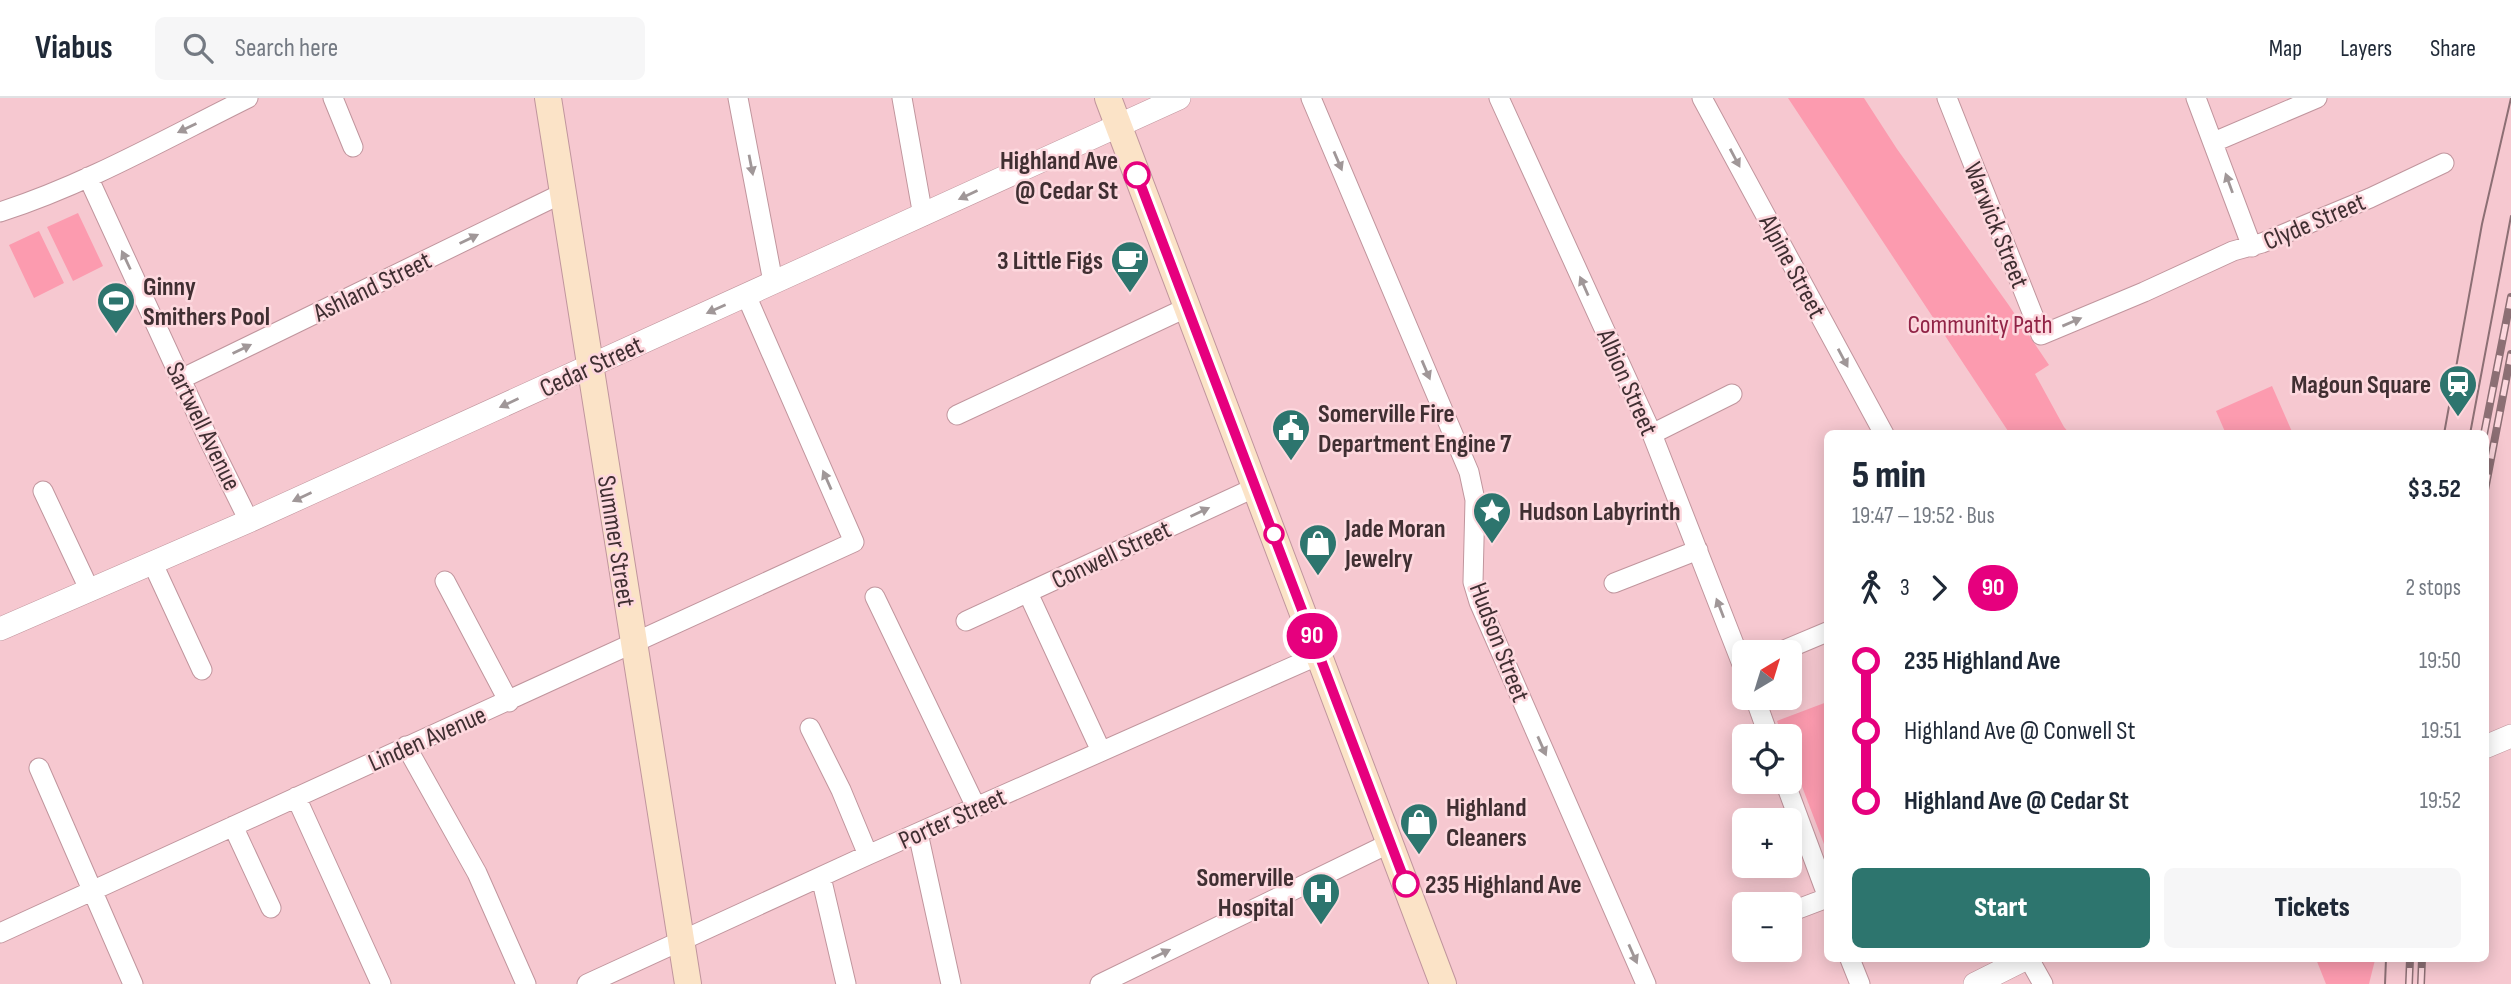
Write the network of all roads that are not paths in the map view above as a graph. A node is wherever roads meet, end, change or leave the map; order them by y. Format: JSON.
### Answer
{"nodes":[{"id":1,"x":248,"y":98,"type":"edge"},
{"id":2,"x":333,"y":98,"type":"edge"},
{"id":3,"x":548,"y":98,"type":"edge"},
{"id":4,"x":738,"y":98,"type":"edge"},
{"id":5,"x":902,"y":98,"type":"edge"},
{"id":6,"x":1108,"y":98,"type":"edge"},
{"id":7,"x":1179,"y":98,"type":"edge"},
{"id":8,"x":1311,"y":98,"type":"edge"},
{"id":9,"x":1499,"y":98,"type":"edge"},
{"id":10,"x":1702,"y":98,"type":"edge"},
{"id":11,"x":1947,"y":98,"type":"edge"},
{"id":12,"x":2196,"y":98,"type":"edge"},
{"id":13,"x":2317,"y":98,"type":"edge"},
{"id":14,"x":1118,"y":124,"type":"junction"},
{"id":15,"x":2214,"y":142,"type":"junction"},
{"id":16,"x":353,"y":147,"type":"dead end"},
{"id":17,"x":2444,"y":163,"type":"dead end"},
{"id":18,"x":88,"y":177,"type":"junction"},
{"id":19,"x":563,"y":193,"type":"junction"},
{"id":20,"x":0,"y":212,"type":"edge"},
{"id":21,"x":923,"y":216,"type":"junction"},
{"id":22,"x":2252,"y":247,"type":"junction"},
{"id":23,"x":774,"y":282,"type":"junction"},
{"id":24,"x":746,"y":295,"type":"junction"},
{"id":25,"x":1188,"y":307,"type":"junction"},
{"id":26,"x":590,"y":366,"type":"junction"},
{"id":27,"x":181,"y":379,"type":"junction"},
{"id":28,"x":1732,"y":394,"type":"dead end"},
{"id":29,"x":957,"y":415,"type":"dead end"},
{"id":30,"x":1882,"y":430,"type":"edge"},
{"id":31,"x":1652,"y":434,"type":"junction"},
{"id":32,"x":1256,"y":487,"type":"junction"},
{"id":33,"x":43,"y":491,"type":"dead end"},
{"id":34,"x":249,"y":521,"type":"junction"},
{"id":35,"x":1698,"y":550,"type":"junction"},
{"id":36,"x":153,"y":565,"type":"junction"},
{"id":37,"x":445,"y":581,"type":"dead end"},
{"id":38,"x":1614,"y":583,"type":"dead end"},
{"id":39,"x":90,"y":591,"type":"junction"},
{"id":40,"x":1028,"y":593,"type":"junction"},
{"id":41,"x":875,"y":597,"type":"dead end"},
{"id":42,"x":966,"y":621,"type":"dead end"},
{"id":43,"x":0,"y":629,"type":"edge"},
{"id":44,"x":1824,"y":633,"type":"edge"},
{"id":45,"x":1733,"y":640,"type":"edge"},
{"id":46,"x":1802,"y":642,"type":"edge"},
{"id":47,"x":633,"y":645,"type":"junction"},
{"id":48,"x":1319,"y":655,"type":"junction"},
{"id":49,"x":202,"y":670,"type":"dead end"},
{"id":50,"x":509,"y":702,"type":"junction"},
{"id":51,"x":810,"y":728,"type":"dead end"},
{"id":52,"x":2511,"y":736,"type":"edge"},
{"id":53,"x":2489,"y":745,"type":"edge"},
{"id":54,"x":407,"y":746,"type":"junction"},
{"id":55,"x":1101,"y":751,"type":"junction"},
{"id":56,"x":39,"y":768,"type":"dead end"},
{"id":57,"x":1789,"y":794,"type":"edge"},
{"id":58,"x":296,"y":797,"type":"junction"},
{"id":59,"x":976,"y":807,"type":"junction"},
{"id":60,"x":233,"y":826,"type":"junction"},
{"id":61,"x":918,"y":834,"type":"junction"},
{"id":62,"x":1390,"y":844,"type":"junction"},
{"id":63,"x":868,"y":855,"type":"junction"},
{"id":64,"x":821,"y":877,"type":"junction"},
{"id":65,"x":1824,"y":889,"type":"edge"},
{"id":66,"x":92,"y":891,"type":"junction"},
{"id":67,"x":1824,"y":898,"type":"edge"},
{"id":68,"x":1802,"y":907,"type":"edge"},
{"id":69,"x":271,"y":908,"type":"dead end"},
{"id":70,"x":0,"y":933,"type":"edge"},
{"id":71,"x":681,"y":941,"type":"junction"},
{"id":72,"x":1851,"y":962,"type":"edge"},
{"id":73,"x":2021,"y":962,"type":"edge"},
{"id":74,"x":2029,"y":962,"type":"edge"},
{"id":75,"x":133,"y":984,"type":"edge"},
{"id":76,"x":382,"y":984,"type":"edge"},
{"id":77,"x":526,"y":984,"type":"edge"},
{"id":78,"x":587,"y":984,"type":"edge"},
{"id":79,"x":688,"y":984,"type":"edge"},
{"id":80,"x":846,"y":984,"type":"edge"},
{"id":81,"x":951,"y":984,"type":"edge"},
{"id":82,"x":1100,"y":984,"type":"edge"},
{"id":83,"x":1443,"y":984,"type":"edge"},
{"id":84,"x":1646,"y":984,"type":"edge"},
{"id":85,"x":1860,"y":984,"type":"edge"},
{"id":86,"x":1975,"y":984,"type":"edge"},
{"id":87,"x":2043,"y":984,"type":"edge"}],
"edges":[{"from":1,"to":18,"type":"street","one_way":true},
{"from":2,"to":16,"type":"street"},
{"from":3,"to":19,"type":"main road","name":"Summer Street"},
{"from":4,"to":23,"type":"street","one_way":true},
{"from":5,"to":21,"type":"street"},
{"from":6,"to":14,"type":"main road"},
{"from":7,"to":14,"type":"street","name":"Cedar Street"},
{"from":8,"to":84,"type":"street","name":"Hudson Street","one_way":true},
{"from":31,"to":9,"type":"street","name":"Albion Street","one_way":true},
{"from":10,"to":30,"type":"street","name":"Alpine Street","one_way":true},
{"from":11,"to":22,"type":"street","name":"Warwick Street","one_way":true},
{"from":12,"to":15,"type":"street","name":"Clyde Street"},
{"from":13,"to":15,"type":"street"},
{"from":14,"to":21,"type":"street","name":"Cedar Street","one_way":true},
{"from":14,"to":25,"type":"main road"},
{"from":22,"to":15,"type":"street","name":"Clyde Street","one_way":true},
{"from":17,"to":22,"type":"street","name":"Clyde Street"},
{"from":18,"to":20,"type":"street"},
{"from":27,"to":18,"type":"street","name":"Sartwell Avenue","one_way":true},
{"from":19,"to":26,"type":"main road","name":"Summer Street"},
{"from":27,"to":19,"type":"street","name":"Ashland Street","one_way":true},
{"from":21,"to":23,"type":"street","name":"Cedar Street"},
{"from":23,"to":24,"type":"street","name":"Cedar Street"},
{"from":24,"to":26,"type":"street","name":"Cedar Street","one_way":true},
{"from":47,"to":24,"type":"street","name":"Linden Avenue","one_way":true},
{"from":25,"to":29,"type":"street"},
{"from":25,"to":32,"type":"main road"},
{"from":26,"to":34,"type":"street","name":"Cedar Street","one_way":true},
{"from":26,"to":47,"type":"main road","name":"Summer Street"},
{"from":27,"to":34,"type":"street","name":"Sartwell Avenue"},
{"from":28,"to":31,"type":"street"},
{"from":31,"to":35,"type":"street","name":"Albion Street"},
{"from":40,"to":32,"type":"street","name":"Conwell Street","one_way":true},
{"from":32,"to":48,"type":"main road"},
{"from":33,"to":39,"type":"street"},
{"from":34,"to":36,"type":"street","name":"Cedar Street"},
{"from":35,"to":38,"type":"street"},
{"from":45,"to":35,"type":"street","name":"Albion Street","one_way":true},
{"from":36,"to":39,"type":"street","name":"Cedar Street"},
{"from":36,"to":49,"type":"street"},
{"from":37,"to":50,"type":"street"},
{"from":39,"to":43,"type":"street","name":"Cedar Street"},
{"from":40,"to":42,"type":"street","name":"Conwell Street"},
{"from":40,"to":55,"type":"street"},
{"from":41,"to":59,"type":"street"},
{"from":44,"to":46,"type":"street"},
{"from":47,"to":50,"type":"street","name":"Linden Avenue"},
{"from":47,"to":71,"type":"main road","name":"Summer Street"},
{"from":48,"to":55,"type":"street","name":"Porter Street"},
{"from":48,"to":62,"type":"main road"},
{"from":50,"to":54,"type":"street","name":"Linden Avenue"},
{"from":51,"to":63,"type":"street"},
{"from":52,"to":53,"type":"street"},
{"from":54,"to":58,"type":"street","name":"Linden Avenue"},
{"from":54,"to":77,"type":"street"},
{"from":55,"to":59,"type":"street","name":"Porter Street"},
{"from":56,"to":66,"type":"street"},
{"from":57,"to":65,"type":"street"},
{"from":58,"to":60,"type":"street","name":"Linden Avenue"},
{"from":58,"to":76,"type":"street"},
{"from":59,"to":61,"type":"street","name":"Porter Street"},
{"from":60,"to":66,"type":"street","name":"Linden Avenue"},
{"from":60,"to":69,"type":"street"},
{"from":61,"to":63,"type":"street","name":"Porter Street"},
{"from":61,"to":81,"type":"street"},
{"from":82,"to":62,"type":"street","one_way":true},
{"from":62,"to":83,"type":"main road"},
{"from":63,"to":64,"type":"street","name":"Porter Street"},
{"from":64,"to":71,"type":"street","name":"Porter Street"},
{"from":64,"to":80,"type":"street"},
{"from":66,"to":70,"type":"street","name":"Linden Avenue"},
{"from":66,"to":75,"type":"street"},
{"from":67,"to":68,"type":"street"},
{"from":71,"to":78,"type":"street","name":"Porter Street"},
{"from":71,"to":79,"type":"main road","name":"Summer Street"},
{"from":72,"to":85,"type":"street"},
{"from":73,"to":86,"type":"street"},
{"from":74,"to":87,"type":"street"}]}
